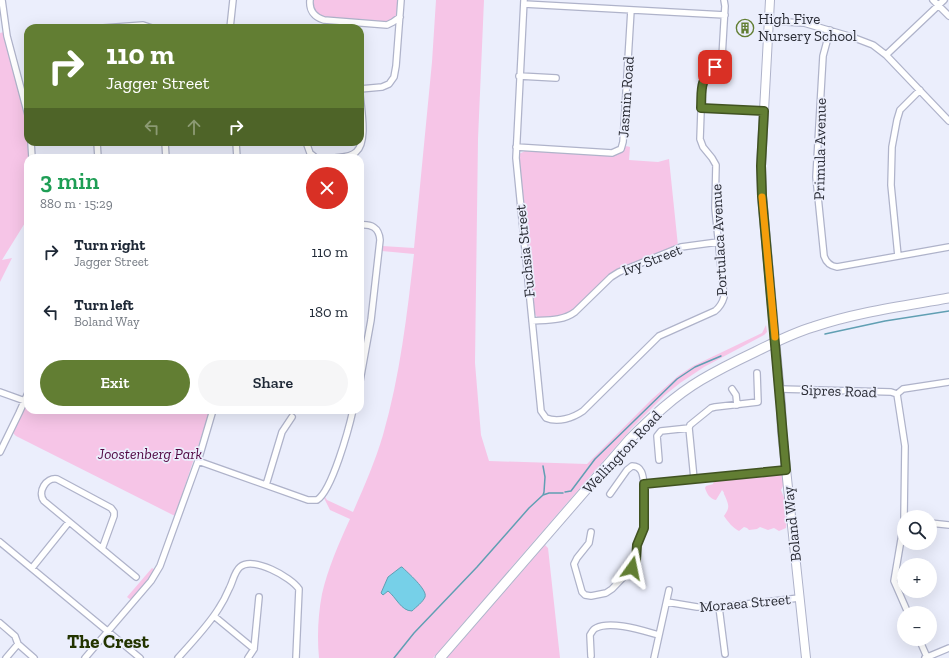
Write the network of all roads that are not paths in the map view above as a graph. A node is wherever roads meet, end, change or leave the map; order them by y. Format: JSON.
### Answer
{"nodes":[{"id":1,"x":2,"y":0,"type":"edge"},
{"id":2,"x":233,"y":0,"type":"edge"},
{"id":3,"x":310,"y":0,"type":"edge"},
{"id":4,"x":401,"y":0,"type":"edge"},
{"id":5,"x":724,"y":0,"type":"edge"},
{"id":6,"x":770,"y":0,"type":"edge"},
{"id":7,"x":933,"y":0,"type":"edge"},
{"id":8,"x":944,"y":0,"type":"edge"},
{"id":9,"x":524,"y":2,"type":"edge"},
{"id":10,"x":938,"y":5,"type":"junction"},
{"id":11,"x":631,"y":10,"type":"junction"},
{"id":12,"x":725,"y":14,"type":"junction"},
{"id":13,"x":949,"y":16,"type":"edge"},
{"id":14,"x":400,"y":17,"type":"junction"},
{"id":15,"x":769,"y":20,"type":"junction"},
{"id":16,"x":230,"y":24,"type":"edge"},
{"id":17,"x":830,"y":30,"type":"junction"},
{"id":18,"x":886,"y":55,"type":"junction"},
{"id":19,"x":519,"y":76,"type":"junction"},
{"id":20,"x":556,"y":78,"type":"dead end"},
{"id":21,"x":364,"y":89,"type":"edge"},
{"id":22,"x":920,"y":90,"type":"junction"},
{"id":23,"x":24,"y":100,"type":"edge"},
{"id":24,"x":701,"y":108,"type":"junction"},
{"id":25,"x":764,"y":111,"type":"junction"},
{"id":26,"x":949,"y":121,"type":"edge"},
{"id":27,"x":361,"y":146,"type":"edge"},
{"id":28,"x":516,"y":147,"type":"junction"},
{"id":29,"x":353,"y":154,"type":"edge"},
{"id":30,"x":364,"y":225,"type":"edge"},
{"id":31,"x":718,"y":242,"type":"junction"},
{"id":32,"x":949,"y":247,"type":"edge"},
{"id":33,"x":898,"y":256,"type":"junction"},
{"id":34,"x":949,"y":298,"type":"edge"},
{"id":35,"x":532,"y":321,"type":"junction"},
{"id":36,"x":775,"y":342,"type":"junction"},
{"id":37,"x":364,"y":359,"type":"edge"},
{"id":38,"x":757,"y":373,"type":"dead end"},
{"id":39,"x":949,"y":382,"type":"edge"},
{"id":40,"x":732,"y":389,"type":"dead end"},
{"id":41,"x":780,"y":389,"type":"junction"},
{"id":42,"x":0,"y":392,"type":"edge"},
{"id":43,"x":897,"y":395,"type":"junction"},
{"id":44,"x":24,"y":401,"type":"edge"},
{"id":45,"x":24,"y":403,"type":"edge"},
{"id":46,"x":737,"y":405,"type":"junction"},
{"id":47,"x":212,"y":414,"type":"edge"},
{"id":48,"x":352,"y":414,"type":"edge"},
{"id":49,"x":292,"y":417,"type":"dead end"},
{"id":50,"x":551,"y":420,"type":"joint"},
{"id":51,"x":689,"y":428,"type":"junction"},
{"id":52,"x":0,"y":452,"type":"edge"},
{"id":53,"x":658,"y":460,"type":"dead end"},
{"id":54,"x":198,"y":461,"type":"junction"},
{"id":55,"x":786,"y":470,"type":"junction"},
{"id":56,"x":694,"y":479,"type":"junction"},
{"id":57,"x":644,"y":484,"type":"junction"},
{"id":58,"x":266,"y":485,"type":"junction"},
{"id":59,"x":610,"y":494,"type":"dead end"},
{"id":60,"x":904,"y":510,"type":"edge"},
{"id":61,"x":69,"y":522,"type":"junction"},
{"id":62,"x":937,"y":524,"type":"edge"},
{"id":63,"x":949,"y":526,"type":"edge"},
{"id":64,"x":591,"y":532,"type":"dead end"},
{"id":65,"x":0,"y":542,"type":"edge"},
{"id":66,"x":102,"y":549,"type":"junction"},
{"id":67,"x":899,"y":550,"type":"edge"},
{"id":68,"x":32,"y":568,"type":"junction"},
{"id":69,"x":136,"y":577,"type":"dead end"},
{"id":70,"x":669,"y":590,"type":"dead end"},
{"id":71,"x":259,"y":597,"type":"dead end"},
{"id":72,"x":799,"y":598,"type":"junction"},
{"id":73,"x":667,"y":602,"type":"junction"},
{"id":74,"x":905,"y":606,"type":"edge"},
{"id":75,"x":719,"y":607,"type":"junction"},
{"id":76,"x":214,"y":616,"type":"junction"},
{"id":77,"x":0,"y":623,"type":"edge"},
{"id":78,"x":108,"y":631,"type":"junction"},
{"id":79,"x":659,"y":635,"type":"junction"},
{"id":80,"x":18,"y":644,"type":"junction"},
{"id":81,"x":922,"y":646,"type":"edge"},
{"id":82,"x":949,"y":648,"type":"edge"},
{"id":83,"x":254,"y":650,"type":"junction"},
{"id":84,"x":724,"y":654,"type":"dead end"},
{"id":85,"x":591,"y":656,"type":"dead end"},
{"id":86,"x":6,"y":658,"type":"edge"},
{"id":87,"x":34,"y":658,"type":"edge"},
{"id":88,"x":85,"y":658,"type":"edge"},
{"id":89,"x":140,"y":658,"type":"edge"},
{"id":90,"x":178,"y":658,"type":"edge"},
{"id":91,"x":248,"y":658,"type":"edge"},
{"id":92,"x":296,"y":658,"type":"edge"},
{"id":93,"x":440,"y":658,"type":"edge"},
{"id":94,"x":654,"y":658,"type":"edge"},
{"id":95,"x":806,"y":658,"type":"edge"},
{"id":96,"x":926,"y":658,"type":"edge"}],
"edges":[{"from":1,"to":23,"type":"street"},
{"from":2,"to":16,"type":"street"},
{"from":3,"to":14,"type":"street"},
{"from":4,"to":14,"type":"street"},
{"from":5,"to":12,"type":"street","name":"Portulaca Avenue"},
{"from":6,"to":15,"type":"main road","name":"Boland Way"},
{"from":7,"to":10,"type":"street"},
{"from":8,"to":10,"type":"street"},
{"from":9,"to":11,"type":"street"},
{"from":9,"to":19,"type":"street","name":"Fuchsia Street"},
{"from":10,"to":13,"type":"street"},
{"from":10,"to":18,"type":"street"},
{"from":11,"to":12,"type":"street"},
{"from":11,"to":28,"type":"street","name":"Jasmin Road"},
{"from":12,"to":24,"type":"street","name":"Portulaca Avenue"},
{"from":14,"to":21,"type":"street"},
{"from":15,"to":17,"type":"street"},
{"from":15,"to":25,"type":"main road","name":"Boland Way"},
{"from":17,"to":18,"type":"street"},
{"from":17,"to":33,"type":"street","name":"Primula Avenue"},
{"from":18,"to":22,"type":"street"},
{"from":19,"to":20,"type":"street"},
{"from":19,"to":28,"type":"street","name":"Fuchsia Street"},
{"from":22,"to":26,"type":"street"},
{"from":22,"to":33,"type":"street"},
{"from":24,"to":25,"type":"street"},
{"from":24,"to":31,"type":"street","name":"Portulaca Avenue"},
{"from":25,"to":36,"type":"main road","name":"Boland Way"},
{"from":27,"to":29,"type":"street"},
{"from":28,"to":35,"type":"street","name":"Fuchsia Street"},
{"from":30,"to":37,"type":"street"},
{"from":31,"to":35,"type":"street","name":"Ivy Street"},
{"from":31,"to":50,"type":"street","name":"Portulaca Avenue"},
{"from":32,"to":33,"type":"street","name":"Primula Avenue"},
{"from":34,"to":36,"type":"main road","name":"Wellington Road"},
{"from":35,"to":50,"type":"street","name":"Fuchsia Street"},
{"from":36,"to":41,"type":"main road","name":"Boland Way"},
{"from":36,"to":93,"type":"main road","name":"Wellington Road"},
{"from":38,"to":46,"type":"street"},
{"from":39,"to":43,"type":"street"},
{"from":40,"to":46,"type":"street"},
{"from":41,"to":43,"type":"street","name":"Sipres Road"},
{"from":41,"to":55,"type":"main road","name":"Boland Way"},
{"from":42,"to":44,"type":"street"},
{"from":43,"to":60,"type":"street"},
{"from":45,"to":52,"type":"street"},
{"from":46,"to":51,"type":"street"},
{"from":47,"to":54,"type":"street"},
{"from":48,"to":58,"type":"street"},
{"from":49,"to":58,"type":"street"},
{"from":51,"to":53,"type":"street"},
{"from":51,"to":56,"type":"street"},
{"from":54,"to":58,"type":"street"},
{"from":54,"to":78,"type":"street"},
{"from":55,"to":56,"type":"street"},
{"from":55,"to":72,"type":"main road","name":"Boland Way"},
{"from":56,"to":57,"type":"street"},
{"from":57,"to":59,"type":"street"},
{"from":57,"to":64,"type":"street"},
{"from":61,"to":66,"type":"street"},
{"from":61,"to":66,"type":"street"},
{"from":61,"to":68,"type":"street"},
{"from":62,"to":63,"type":"street"},
{"from":65,"to":68,"type":"street"},
{"from":66,"to":69,"type":"street"},
{"from":67,"to":74,"type":"street"},
{"from":68,"to":78,"type":"street"},
{"from":70,"to":73,"type":"street"},
{"from":71,"to":83,"type":"street"},
{"from":72,"to":75,"type":"street","name":"Moraea Street"},
{"from":72,"to":95,"type":"main road","name":"Boland Way"},
{"from":73,"to":75,"type":"street","name":"Moraea Street"},
{"from":73,"to":79,"type":"street"},
{"from":75,"to":84,"type":"street"},
{"from":76,"to":83,"type":"street"},
{"from":76,"to":90,"type":"street"},
{"from":76,"to":92,"type":"street"},
{"from":77,"to":80,"type":"street"},
{"from":78,"to":88,"type":"street"},
{"from":78,"to":89,"type":"street"},
{"from":79,"to":85,"type":"street"},
{"from":79,"to":94,"type":"street"},
{"from":80,"to":86,"type":"street"},
{"from":80,"to":87,"type":"street"},
{"from":81,"to":96,"type":"street"},
{"from":82,"to":96,"type":"street"},
{"from":83,"to":91,"type":"street"}]}
